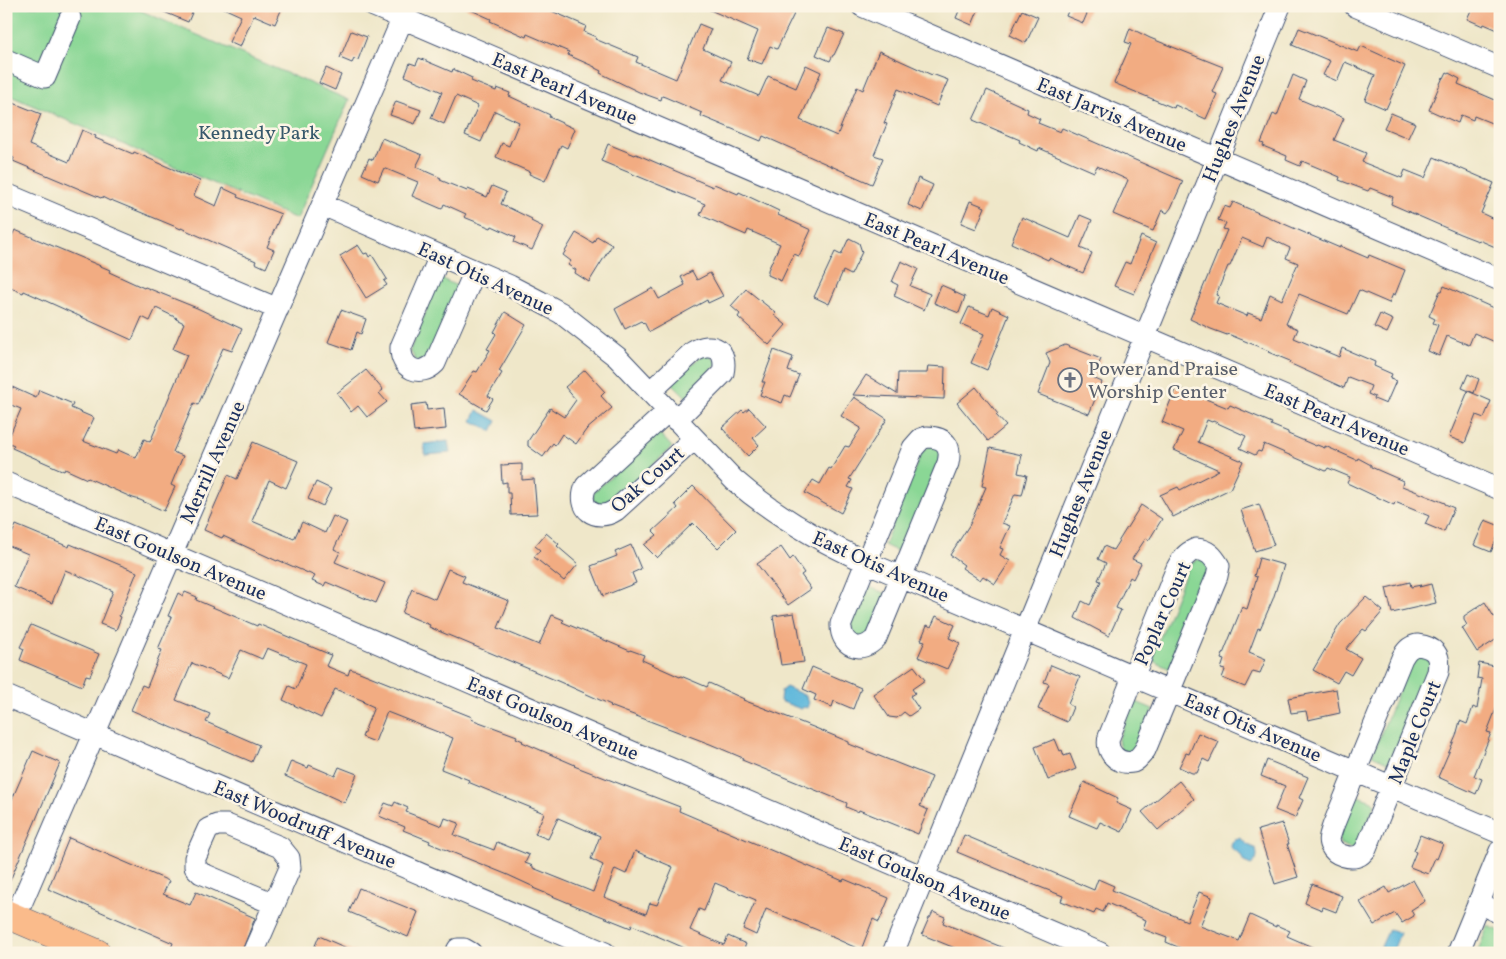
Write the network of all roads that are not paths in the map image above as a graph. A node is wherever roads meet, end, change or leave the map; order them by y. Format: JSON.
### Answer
{"nodes":[{"id":1,"x":374,"y":6,"type":"edge"},
{"id":2,"x":862,"y":6,"type":"edge"},
{"id":3,"x":1280,"y":6,"type":"edge"},
{"id":4,"x":1355,"y":6,"type":"edge"},
{"id":5,"x":405,"y":13,"type":"edge"},
{"id":6,"x":70,"y":18,"type":"dead end"},
{"id":7,"x":6,"y":60,"type":"edge"},
{"id":8,"x":1500,"y":68,"type":"edge"},
{"id":9,"x":1216,"y":159,"type":"junction"},
{"id":10,"x":6,"y":194,"type":"edge"},
{"id":11,"x":323,"y":206,"type":"junction"},
{"id":12,"x":440,"y":256,"type":"junction"},
{"id":13,"x":475,"y":271,"type":"junction"},
{"id":14,"x":1500,"y":280,"type":"edge"},
{"id":15,"x":278,"y":310,"type":"junction"},
{"id":16,"x":1144,"y":337,"type":"junction"},
{"id":17,"x":650,"y":392,"type":"junction"},
{"id":18,"x":672,"y":416,"type":"junction"},
{"id":19,"x":694,"y":439,"type":"junction"},
{"id":20,"x":6,"y":483,"type":"edge"},
{"id":21,"x":1500,"y":489,"type":"edge"},
{"id":22,"x":171,"y":554,"type":"junction"},
{"id":23,"x":866,"y":562,"type":"junction"},
{"id":24,"x":902,"y":576,"type":"junction"},
{"id":25,"x":1024,"y":629,"type":"junction"},
{"id":26,"x":1134,"y":676,"type":"junction"},
{"id":27,"x":1169,"y":691,"type":"junction"},
{"id":28,"x":6,"y":696,"type":"edge"},
{"id":29,"x":94,"y":734,"type":"junction"},
{"id":30,"x":1356,"y":771,"type":"junction"},
{"id":31,"x":1391,"y":786,"type":"junction"},
{"id":32,"x":1500,"y":833,"type":"edge"},
{"id":33,"x":1500,"y":851,"type":"edge"},
{"id":34,"x":923,"y":877,"type":"junction"},
{"id":35,"x":1478,"y":903,"type":"junction"},
{"id":36,"x":274,"y":904,"type":"junction"},
{"id":37,"x":1500,"y":913,"type":"edge"},
{"id":38,"x":11,"y":916,"type":"edge"},
{"id":39,"x":94,"y":952,"type":"edge"},
{"id":40,"x":253,"y":953,"type":"edge"},
{"id":41,"x":456,"y":953,"type":"edge"},
{"id":42,"x":471,"y":953,"type":"edge"},
{"id":43,"x":605,"y":953,"type":"edge"},
{"id":44,"x":893,"y":953,"type":"edge"},
{"id":45,"x":1100,"y":953,"type":"edge"},
{"id":46,"x":1458,"y":953,"type":"edge"}],
"edges":[{"from":1,"to":5,"type":"street","name":"East Pearl Avenue"},
{"from":2,"to":9,"type":"street","name":"East Jarvis Avenue"},
{"from":3,"to":9,"type":"street","name":"Hughes Avenue"},
{"from":4,"to":8,"type":"street"},
{"from":5,"to":11,"type":"street","name":"Merrill Avenue"},
{"from":5,"to":16,"type":"street","name":"East Pearl Avenue"},
{"from":6,"to":7,"type":"street"},
{"from":9,"to":14,"type":"street","name":"East Jarvis Avenue"},
{"from":9,"to":16,"type":"street","name":"Hughes Avenue"},
{"from":10,"to":15,"type":"street"},
{"from":11,"to":12,"type":"street","name":"East Otis Avenue"},
{"from":11,"to":15,"type":"street","name":"Merrill Avenue"},
{"from":12,"to":13,"type":"street","name":"East Otis Avenue"},
{"from":12,"to":13,"type":"street"},
{"from":13,"to":17,"type":"street","name":"East Otis Avenue"},
{"from":15,"to":22,"type":"street","name":"Merrill Avenue"},
{"from":16,"to":21,"type":"street","name":"East Pearl Avenue"},
{"from":16,"to":25,"type":"street","name":"Hughes Avenue"},
{"from":17,"to":18,"type":"street","name":"East Otis Avenue"},
{"from":17,"to":18,"type":"street","name":"Oak Court"},
{"from":18,"to":19,"type":"street","name":"East Otis Avenue"},
{"from":18,"to":19,"type":"street","name":"Oak Court"},
{"from":19,"to":23,"type":"street","name":"East Otis Avenue"},
{"from":20,"to":22,"type":"street","name":"East Goulson Avenue"},
{"from":22,"to":29,"type":"street","name":"Merrill Avenue"},
{"from":22,"to":34,"type":"street","name":"East Goulson Avenue"},
{"from":23,"to":24,"type":"street","name":"East Otis Avenue"},
{"from":23,"to":24,"type":"street"},
{"from":23,"to":24,"type":"street"},
{"from":24,"to":25,"type":"street","name":"East Otis Avenue"},
{"from":25,"to":26,"type":"street","name":"East Otis Avenue"},
{"from":25,"to":34,"type":"street","name":"Hughes Avenue"},
{"from":26,"to":27,"type":"street","name":"East Otis Avenue"},
{"from":26,"to":27,"type":"street","name":"Poplar Court"},
{"from":26,"to":27,"type":"street","name":"Poplar Court"},
{"from":27,"to":30,"type":"street","name":"East Otis Avenue"},
{"from":28,"to":29,"type":"street","name":"East Woodruff Avenue"},
{"from":29,"to":38,"type":"street","name":"Merrill Avenue"},
{"from":29,"to":43,"type":"street","name":"East Woodruff Avenue"},
{"from":30,"to":31,"type":"street","name":"East Otis Avenue"},
{"from":30,"to":31,"type":"street","name":"Maple Court"},
{"from":30,"to":31,"type":"street","name":"Maple Court"},
{"from":31,"to":32,"type":"street","name":"East Otis Avenue"},
{"from":33,"to":35,"type":"street"},
{"from":34,"to":44,"type":"street","name":"Hughes Avenue"},
{"from":34,"to":45,"type":"street","name":"East Goulson Avenue"},
{"from":35,"to":37,"type":"street"},
{"from":35,"to":46,"type":"street"},
{"from":36,"to":36,"type":"street"},
{"from":36,"to":40,"type":"street"},
{"from":38,"to":39,"type":"main road"},
{"from":41,"to":42,"type":"street"}]}
